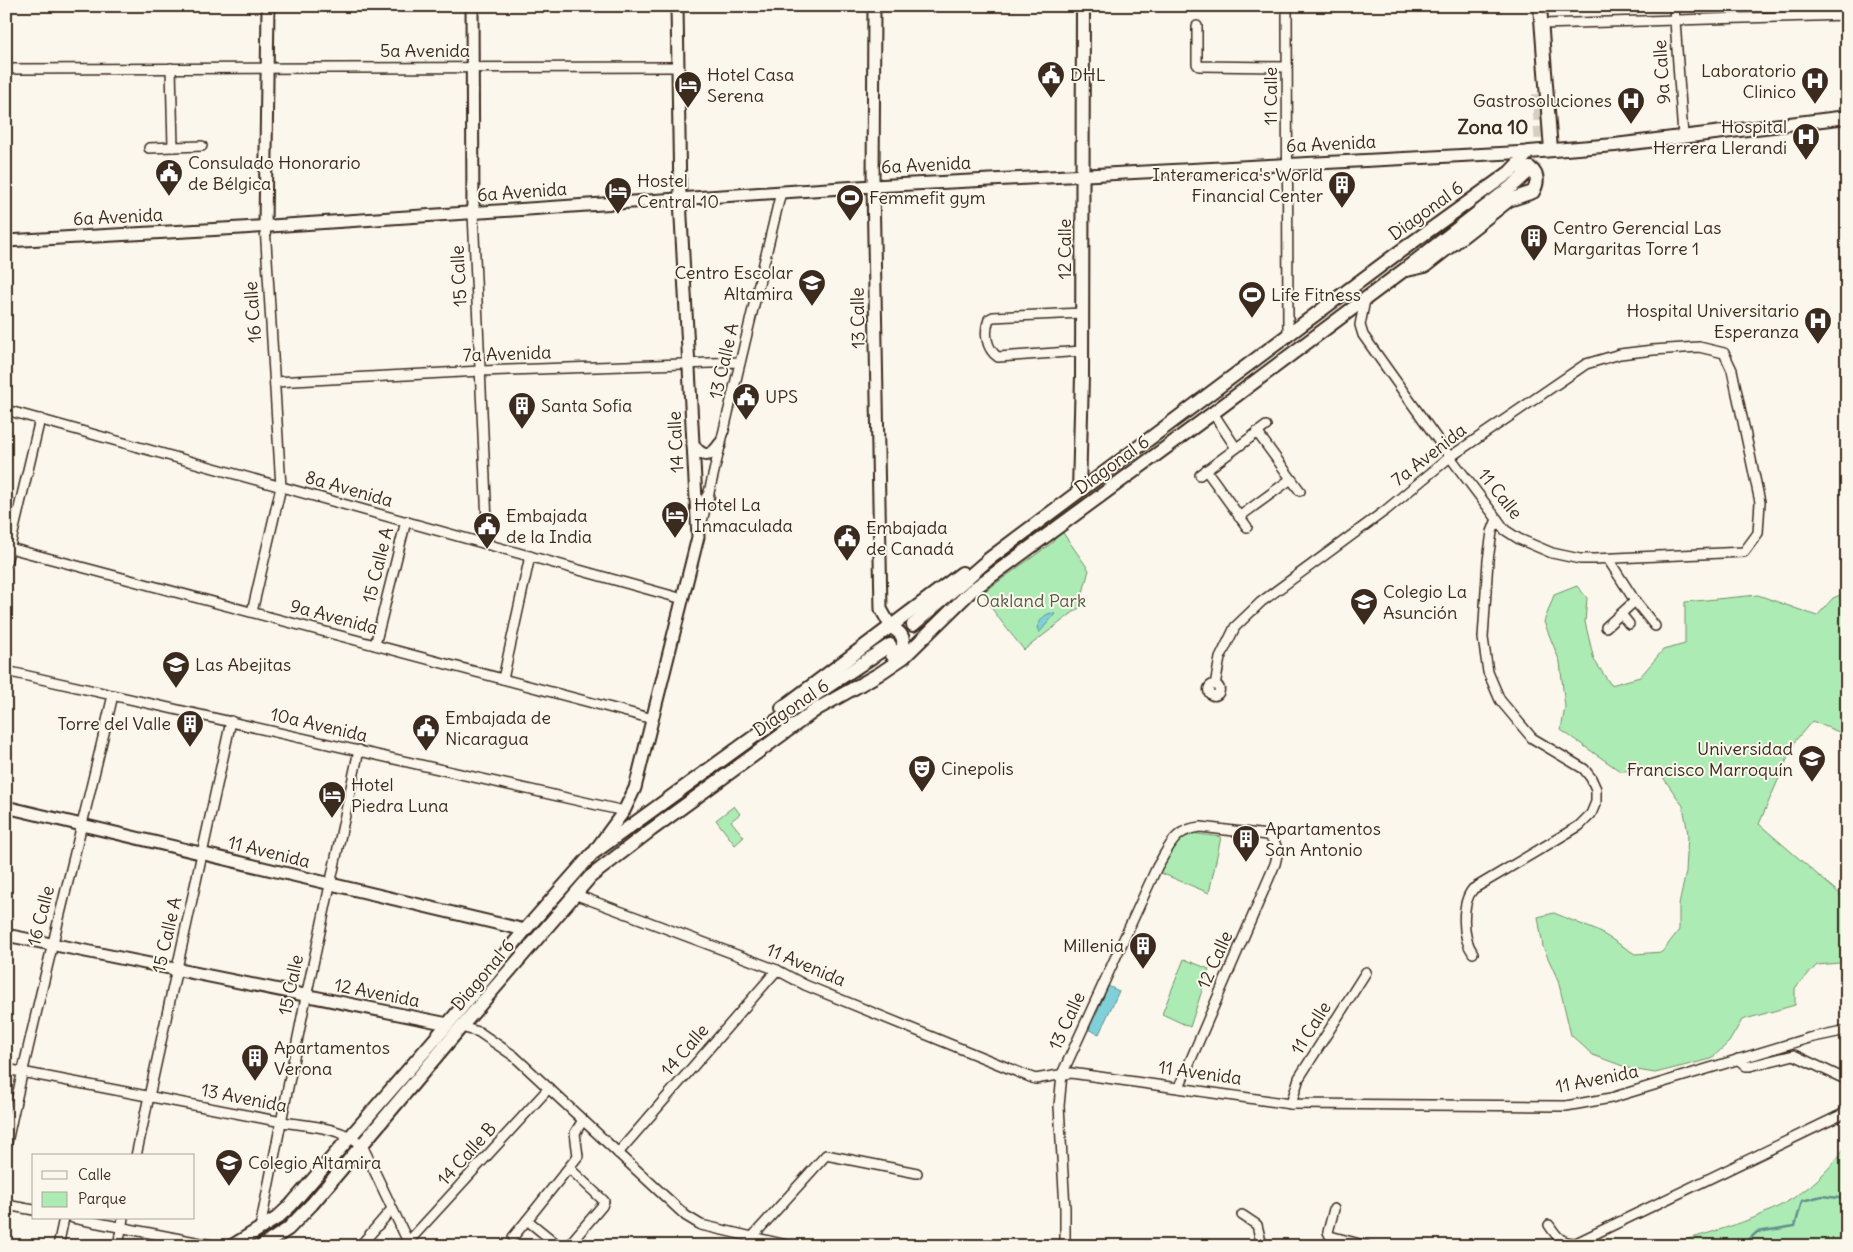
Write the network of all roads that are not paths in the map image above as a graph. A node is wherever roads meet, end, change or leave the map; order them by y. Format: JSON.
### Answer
{"nodes":[{"id":1,"x":268,"y":6,"type":"edge"},
{"id":2,"x":472,"y":6,"type":"edge"},
{"id":3,"x":677,"y":6,"type":"edge"},
{"id":4,"x":874,"y":6,"type":"edge"},
{"id":5,"x":1083,"y":6,"type":"edge"},
{"id":6,"x":1287,"y":6,"type":"edge"},
{"id":7,"x":1532,"y":6,"type":"edge"},
{"id":8,"x":1540,"y":6,"type":"edge"},
{"id":9,"x":1674,"y":6,"type":"edge"},
{"id":10,"x":1815,"y":6,"type":"edge"},
{"id":11,"x":1847,"y":15,"type":"edge"},
{"id":12,"x":1816,"y":16,"type":"junction"},
{"id":13,"x":1675,"y":21,"type":"junction"},
{"id":14,"x":1541,"y":24,"type":"junction"},
{"id":15,"x":1197,"y":26,"type":"dead end"},
{"id":16,"x":679,"y":66,"type":"junction"},
{"id":17,"x":472,"y":67,"type":"junction"},
{"id":18,"x":1287,"y":67,"type":"junction"},
{"id":19,"x":171,"y":68,"type":"junction"},
{"id":20,"x":267,"y":68,"type":"junction"},
{"id":21,"x":6,"y":69,"type":"edge"},
{"id":22,"x":1538,"y":94,"type":"tunnel mouth"},
{"id":23,"x":1847,"y":117,"type":"edge"},
{"id":24,"x":1683,"y":136,"type":"junction"},
{"id":25,"x":202,"y":146,"type":"dead end"},
{"id":26,"x":173,"y":147,"type":"junction"},
{"id":27,"x":149,"y":148,"type":"dead end"},
{"id":28,"x":1551,"y":150,"type":"junction"},
{"id":29,"x":1529,"y":152,"type":"junction"},
{"id":30,"x":1288,"y":164,"type":"junction"},
{"id":31,"x":1529,"y":171,"type":"tunnel mouth"},
{"id":32,"x":1510,"y":172,"type":"junction"},
{"id":33,"x":1082,"y":175,"type":"junction"},
{"id":34,"x":873,"y":186,"type":"junction"},
{"id":35,"x":781,"y":192,"type":"junction"},
{"id":36,"x":680,"y":199,"type":"junction"},
{"id":37,"x":474,"y":212,"type":"junction"},
{"id":38,"x":265,"y":226,"type":"junction"},
{"id":39,"x":6,"y":241,"type":"edge"},
{"id":40,"x":1404,"y":270,"type":"junction"},
{"id":41,"x":1365,"y":300,"type":"junction"},
{"id":42,"x":1082,"y":313,"type":"junction"},
{"id":43,"x":1288,"y":336,"type":"junction"},
{"id":44,"x":1082,"y":351,"type":"junction"},
{"id":45,"x":740,"y":362,"type":"junction"},
{"id":46,"x":689,"y":364,"type":"junction"},
{"id":47,"x":481,"y":371,"type":"junction"},
{"id":48,"x":275,"y":382,"type":"junction"},
{"id":49,"x":6,"y":410,"type":"edge"},
{"id":50,"x":1214,"y":413,"type":"junction"},
{"id":51,"x":40,"y":419,"type":"junction"},
{"id":52,"x":1266,"y":426,"type":"dead end"},
{"id":53,"x":1258,"y":432,"type":"junction"},
{"id":54,"x":693,"y":444,"type":"junction"},
{"id":55,"x":720,"y":444,"type":"junction"},
{"id":56,"x":1236,"y":448,"type":"junction"},
{"id":57,"x":1081,"y":451,"type":"junction"},
{"id":58,"x":1450,"y":457,"type":"junction"},
{"id":59,"x":1139,"y":467,"type":"junction"},
{"id":60,"x":1110,"y":469,"type":"junction"},
{"id":61,"x":1291,"y":479,"type":"junction"},
{"id":62,"x":281,"y":487,"type":"junction"},
{"id":63,"x":1079,"y":491,"type":"junction"},
{"id":64,"x":1300,"y":491,"type":"dead end"},
{"id":65,"x":708,"y":496,"type":"junction"},
{"id":66,"x":696,"y":499,"type":"junction"},
{"id":67,"x":1239,"y":517,"type":"junction"},
{"id":68,"x":1497,"y":519,"type":"junction"},
{"id":69,"x":406,"y":521,"type":"junction"},
{"id":70,"x":1247,"y":527,"type":"dead end"},
{"id":71,"x":698,"y":537,"type":"junction"},
{"id":72,"x":488,"y":544,"type":"junction"},
{"id":73,"x":8,"y":547,"type":"edge"},
{"id":74,"x":1744,"y":552,"type":"joint"},
{"id":75,"x":530,"y":556,"type":"junction"},
{"id":76,"x":1608,"y":559,"type":"junction"},
{"id":77,"x":6,"y":563,"type":"edge"},
{"id":78,"x":684,"y":599,"type":"junction"},
{"id":79,"x":1635,"y":601,"type":"junction"},
{"id":80,"x":881,"y":609,"type":"junction"},
{"id":81,"x":252,"y":612,"type":"junction"},
{"id":82,"x":1620,"y":614,"type":"junction"},
{"id":83,"x":908,"y":621,"type":"junction"},
{"id":84,"x":1629,"y":624,"type":"dead end"},
{"id":85,"x":1655,"y":626,"type":"dead end"},
{"id":86,"x":891,"y":627,"type":"junction"},
{"id":87,"x":1606,"y":628,"type":"dead end"},
{"id":88,"x":375,"y":645,"type":"junction"},
{"id":89,"x":890,"y":645,"type":"dead end"},
{"id":90,"x":6,"y":671,"type":"edge"},
{"id":91,"x":503,"y":679,"type":"junction"},
{"id":92,"x":1215,"y":685,"type":"dead end"},
{"id":93,"x":113,"y":695,"type":"junction"},
{"id":94,"x":831,"y":700,"type":"junction"},
{"id":95,"x":653,"y":719,"type":"junction"},
{"id":96,"x":231,"y":721,"type":"junction"},
{"id":97,"x":774,"y":723,"type":"junction"},
{"id":98,"x":359,"y":750,"type":"junction"},
{"id":99,"x":6,"y":807,"type":"edge"},
{"id":100,"x":624,"y":811,"type":"junction"},
{"id":101,"x":83,"y":825,"type":"junction"},
{"id":102,"x":1182,"y":831,"type":"joint"},
{"id":103,"x":202,"y":853,"type":"junction"},
{"id":104,"x":592,"y":854,"type":"junction"},
{"id":105,"x":331,"y":885,"type":"junction"},
{"id":106,"x":574,"y":894,"type":"junction"},
{"id":107,"x":524,"y":930,"type":"junction"},
{"id":108,"x":6,"y":935,"type":"edge"},
{"id":109,"x":52,"y":944,"type":"junction"},
{"id":110,"x":1473,"y":953,"type":"dead end"},
{"id":111,"x":175,"y":970,"type":"junction"},
{"id":112,"x":777,"y":970,"type":"junction"},
{"id":113,"x":1366,"y":972,"type":"dead end"},
{"id":114,"x":306,"y":997,"type":"junction"},
{"id":115,"x":448,"y":1024,"type":"junction"},
{"id":116,"x":461,"y":1027,"type":"junction"},
{"id":117,"x":1847,"y":1030,"type":"edge"},
{"id":118,"x":1738,"y":1059,"type":"junction"},
{"id":119,"x":6,"y":1069,"type":"edge"},
{"id":120,"x":22,"y":1072,"type":"junction"},
{"id":121,"x":1062,"y":1074,"type":"junction"},
{"id":122,"x":1847,"y":1080,"type":"edge"},
{"id":123,"x":549,"y":1088,"type":"junction"},
{"id":124,"x":1179,"y":1088,"type":"junction"},
{"id":125,"x":148,"y":1095,"type":"junction"},
{"id":126,"x":1291,"y":1104,"type":"junction"},
{"id":127,"x":1847,"y":1111,"type":"edge"},
{"id":128,"x":583,"y":1120,"type":"junction"},
{"id":129,"x":282,"y":1122,"type":"junction"},
{"id":130,"x":351,"y":1136,"type":"junction"},
{"id":131,"x":362,"y":1145,"type":"junction"},
{"id":132,"x":6,"y":1147,"type":"edge"},
{"id":133,"x":618,"y":1153,"type":"junction"},
{"id":134,"x":136,"y":1154,"type":"edge"},
{"id":135,"x":569,"y":1168,"type":"junction"},
{"id":136,"x":917,"y":1173,"type":"dead end"},
{"id":137,"x":6,"y":1205,"type":"edge"},
{"id":138,"x":392,"y":1209,"type":"junction"},
{"id":139,"x":1334,"y":1209,"type":"dead end"},
{"id":140,"x":32,"y":1210,"type":"edge"},
{"id":141,"x":1242,"y":1215,"type":"dead end"},
{"id":142,"x":64,"y":1220,"type":"edge"},
{"id":143,"x":83,"y":1220,"type":"edge"},
{"id":144,"x":123,"y":1220,"type":"edge"},
{"id":145,"x":527,"y":1220,"type":"junction"},
{"id":146,"x":1549,"y":1225,"type":"dead end"},
{"id":147,"x":121,"y":1228,"type":"junction"},
{"id":148,"x":260,"y":1228,"type":"junction"},
{"id":149,"x":513,"y":1236,"type":"dead end"},
{"id":150,"x":753,"y":1236,"type":"junction"},
{"id":151,"x":409,"y":1244,"type":"edge"},
{"id":152,"x":58,"y":1246,"type":"edge"},
{"id":153,"x":118,"y":1246,"type":"edge"},
{"id":154,"x":216,"y":1246,"type":"edge"},
{"id":155,"x":232,"y":1246,"type":"edge"},
{"id":156,"x":262,"y":1246,"type":"edge"},
{"id":157,"x":360,"y":1246,"type":"edge"},
{"id":158,"x":559,"y":1246,"type":"edge"},
{"id":159,"x":568,"y":1246,"type":"edge"},
{"id":160,"x":791,"y":1246,"type":"edge"},
{"id":161,"x":1064,"y":1246,"type":"edge"},
{"id":162,"x":1262,"y":1246,"type":"edge"},
{"id":163,"x":1367,"y":1246,"type":"edge"}],
"edges":[{"from":1,"to":20,"type":"street","name":"16 Calle"},
{"from":2,"to":17,"type":"street","name":"15 Calle"},
{"from":3,"to":16,"type":"street","name":"14 Calle"},
{"from":4,"to":34,"type":"street","name":"13 Calle"},
{"from":5,"to":33,"type":"main road","name":"12 Calle"},
{"from":6,"to":18,"type":"street","name":"11 Calle"},
{"from":7,"to":22,"type":"main road"},
{"from":8,"to":14,"type":"main road"},
{"from":9,"to":13,"type":"street","name":"9a Calle"},
{"from":10,"to":12,"type":"street"},
{"from":11,"to":12,"type":"street"},
{"from":12,"to":13,"type":"street"},
{"from":13,"to":14,"type":"street"},
{"from":13,"to":24,"type":"street","name":"9a Calle"},
{"from":14,"to":28,"type":"main road"},
{"from":15,"to":18,"type":"street"},
{"from":16,"to":17,"type":"street","name":"5a Avenida"},
{"from":16,"to":36,"type":"street","name":"14 Calle"},
{"from":17,"to":20,"type":"street","name":"5a Avenida"},
{"from":17,"to":37,"type":"street","name":"15 Calle"},
{"from":18,"to":30,"type":"street","name":"11 Calle"},
{"from":19,"to":20,"type":"street","name":"5a Avenida"},
{"from":19,"to":21,"type":"street","name":"5a Avenida"},
{"from":19,"to":26,"type":"street"},
{"from":20,"to":38,"type":"street","name":"16 Calle"},
{"from":23,"to":24,"type":"main road","name":"6a Avenida"},
{"from":24,"to":28,"type":"main road","name":"6a Avenida"},
{"from":25,"to":26,"type":"street"},
{"from":26,"to":27,"type":"street"},
{"from":28,"to":29,"type":"main road","name":"6a Avenida"},
{"from":29,"to":30,"type":"street","name":"6a Avenida"},
{"from":29,"to":32,"type":"main road","name":"Diagonal 6"},
{"from":30,"to":33,"type":"street","name":"6a Avenida"},
{"from":30,"to":43,"type":"street","name":"11 Calle"},
{"from":31,"to":40,"type":"main road","name":"Diagonal 6"},
{"from":32,"to":40,"type":"main road"},
{"from":32,"to":43,"type":"main road","name":"Diagonal 6"},
{"from":33,"to":34,"type":"street","name":"6a Avenida"},
{"from":33,"to":42,"type":"main road","name":"12 Calle"},
{"from":34,"to":35,"type":"street","name":"6a Avenida"},
{"from":34,"to":80,"type":"street","name":"13 Calle"},
{"from":35,"to":36,"type":"street","name":"6a Avenida"},
{"from":35,"to":45,"type":"street","name":"13 Calle A"},
{"from":36,"to":37,"type":"street","name":"6a Avenida"},
{"from":36,"to":46,"type":"street","name":"14 Calle"},
{"from":37,"to":38,"type":"street","name":"6a Avenida"},
{"from":37,"to":47,"type":"street","name":"15 Calle"},
{"from":38,"to":39,"type":"street","name":"6a Avenida"},
{"from":38,"to":48,"type":"street","name":"16 Calle"},
{"from":40,"to":41,"type":"main road","name":"Diagonal 6"},
{"from":41,"to":50,"type":"main road","name":"Diagonal 6"},
{"from":41,"to":58,"type":"street","name":"11 Calle"},
{"from":42,"to":44,"type":"main road","name":"12 Calle"},
{"from":42,"to":44,"type":"street"},
{"from":43,"to":60,"type":"main road","name":"Diagonal 6"},
{"from":44,"to":57,"type":"main road","name":"12 Calle"},
{"from":45,"to":46,"type":"street","name":"7a Avenida"},
{"from":45,"to":55,"type":"street","name":"13 Calle A"},
{"from":46,"to":47,"type":"street","name":"7a Avenida"},
{"from":46,"to":54,"type":"street","name":"14 Calle"},
{"from":47,"to":48,"type":"street","name":"7a Avenida"},
{"from":47,"to":72,"type":"street","name":"15 Calle"},
{"from":48,"to":62,"type":"street","name":"16 Calle"},
{"from":49,"to":51,"type":"street","name":"8a Avenida"},
{"from":50,"to":56,"type":"street"},
{"from":50,"to":59,"type":"main road","name":"Diagonal 6"},
{"from":51,"to":62,"type":"street","name":"8a Avenida"},
{"from":51,"to":73,"type":"street"},
{"from":52,"to":53,"type":"street"},
{"from":53,"to":56,"type":"street"},
{"from":53,"to":61,"type":"street"},
{"from":54,"to":55,"type":"street"},
{"from":54,"to":66,"type":"street","name":"14 Calle"},
{"from":55,"to":65,"type":"street","name":"13 Calle A"},
{"from":56,"to":67,"type":"street"},
{"from":57,"to":60,"type":"main road"},
{"from":57,"to":63,"type":"main road","name":"12 Calle"},
{"from":58,"to":68,"type":"street","name":"11 Calle"},
{"from":58,"to":74,"type":"street","name":"7a Avenida"},
{"from":58,"to":92,"type":"street","name":"7a Avenida"},
{"from":59,"to":60,"type":"main road"},
{"from":59,"to":94,"type":"main road","name":"Diagonal 6"},
{"from":60,"to":63,"type":"main road","name":"Diagonal 6"},
{"from":61,"to":64,"type":"street"},
{"from":61,"to":67,"type":"street"},
{"from":62,"to":69,"type":"street","name":"8a Avenida"},
{"from":62,"to":81,"type":"street","name":"16 Calle"},
{"from":63,"to":83,"type":"main road","name":"Diagonal 6"},
{"from":65,"to":66,"type":"street"},
{"from":65,"to":71,"type":"street","name":"13 Calle A"},
{"from":66,"to":71,"type":"street","name":"14 Calle"},
{"from":67,"to":70,"type":"street"},
{"from":68,"to":76,"type":"street","name":"11 Calle"},
{"from":68,"to":110,"type":"street"},
{"from":69,"to":72,"type":"street","name":"8a Avenida"},
{"from":69,"to":88,"type":"street","name":"15 Calle A"},
{"from":71,"to":78,"type":"street","name":"14 Calle"},
{"from":72,"to":75,"type":"street","name":"8a Avenida"},
{"from":73,"to":77,"type":"street"},
{"from":73,"to":81,"type":"street","name":"9a Avenida"},
{"from":74,"to":76,"type":"street","name":"11 Calle"},
{"from":75,"to":78,"type":"street","name":"8a Avenida"},
{"from":75,"to":91,"type":"street"},
{"from":76,"to":79,"type":"street"},
{"from":78,"to":95,"type":"street","name":"14 Calle"},
{"from":79,"to":82,"type":"street"},
{"from":79,"to":85,"type":"street"},
{"from":80,"to":83,"type":"street"},
{"from":80,"to":86,"type":"street","name":"13 Calle"},
{"from":81,"to":88,"type":"street","name":"9a Avenida"},
{"from":82,"to":84,"type":"street"},
{"from":82,"to":87,"type":"street"},
{"from":83,"to":86,"type":"main road","name":"Diagonal 6"},
{"from":86,"to":94,"type":"main road"},
{"from":86,"to":97,"type":"main road","name":"Diagonal 6"},
{"from":88,"to":91,"type":"street","name":"9a Avenida"},
{"from":89,"to":97,"type":"main road","name":"Diagonal 6"},
{"from":90,"to":93,"type":"street","name":"10a Avenida"},
{"from":91,"to":95,"type":"street","name":"9a Avenida"},
{"from":93,"to":96,"type":"street","name":"10a Avenida"},
{"from":93,"to":101,"type":"street","name":"16 Calle"},
{"from":94,"to":106,"type":"main road","name":"Diagonal 6"},
{"from":95,"to":100,"type":"street","name":"14 Calle"},
{"from":96,"to":98,"type":"street","name":"10a Avenida"},
{"from":96,"to":103,"type":"street","name":"15 Calle A"},
{"from":97,"to":104,"type":"main road","name":"Diagonal 6"},
{"from":98,"to":100,"type":"street","name":"10a Avenida"},
{"from":98,"to":105,"type":"street","name":"15 Calle"},
{"from":99,"to":101,"type":"street","name":"11 Avenida"},
{"from":100,"to":104,"type":"street","name":"14 Calle"},
{"from":101,"to":103,"type":"street","name":"11 Avenida"},
{"from":101,"to":109,"type":"street","name":"16 Calle"},
{"from":102,"to":121,"type":"street","name":"13 Calle"},
{"from":102,"to":124,"type":"street","name":"12 Calle"},
{"from":103,"to":105,"type":"street","name":"11 Avenida"},
{"from":103,"to":111,"type":"street","name":"15 Calle A"},
{"from":104,"to":107,"type":"main road","name":"Diagonal 6"},
{"from":105,"to":107,"type":"street","name":"11 Avenida"},
{"from":105,"to":114,"type":"street","name":"15 Calle"},
{"from":106,"to":112,"type":"street","name":"11 Avenida"},
{"from":106,"to":116,"type":"main road","name":"Diagonal 6"},
{"from":107,"to":115,"type":"main road","name":"Diagonal 6"},
{"from":108,"to":109,"type":"street","name":"12 Avenida"},
{"from":109,"to":111,"type":"street","name":"12 Avenida"},
{"from":109,"to":120,"type":"street","name":"16 Calle"},
{"from":111,"to":114,"type":"street","name":"12 Avenida"},
{"from":111,"to":125,"type":"street","name":"15 Calle A"},
{"from":112,"to":121,"type":"street","name":"11 Avenida"},
{"from":112,"to":133,"type":"street","name":"14 Calle"},
{"from":113,"to":126,"type":"street","name":"11 Calle"},
{"from":114,"to":115,"type":"street","name":"12 Avenida"},
{"from":114,"to":129,"type":"street","name":"15 Calle"},
{"from":115,"to":116,"type":"main road","name":"12 Avenida"},
{"from":115,"to":130,"type":"main road","name":"Diagonal 6"},
{"from":116,"to":123,"type":"street","name":"12 Avenida"},
{"from":116,"to":131,"type":"main road","name":"Diagonal 6"},
{"from":117,"to":118,"type":"street","name":"11 Avenida"},
{"from":118,"to":122,"type":"street"},
{"from":118,"to":126,"type":"street","name":"11 Avenida"},
{"from":119,"to":120,"type":"street","name":"13 Avenida"},
{"from":120,"to":125,"type":"street","name":"13 Avenida"},
{"from":120,"to":132,"type":"street","name":"16 Calle"},
{"from":121,"to":124,"type":"street","name":"11 Avenida"},
{"from":121,"to":161,"type":"street","name":"13 Calle"},
{"from":123,"to":128,"type":"street","name":"12 Avenida"},
{"from":123,"to":151,"type":"street","name":"14 Calle B"},
{"from":124,"to":126,"type":"street","name":"11 Avenida"},
{"from":125,"to":129,"type":"street","name":"13 Avenida"},
{"from":125,"to":134,"type":"street","name":"15 Calle A"},
{"from":127,"to":146,"type":"street"},
{"from":128,"to":133,"type":"street","name":"12 Avenida"},
{"from":128,"to":135,"type":"street"},
{"from":129,"to":130,"type":"street","name":"13 Avenida"},
{"from":129,"to":148,"type":"street","name":"15 Calle"},
{"from":130,"to":131,"type":"street","name":"13 Avenida"},
{"from":130,"to":148,"type":"main road","name":"Diagonal 6"},
{"from":131,"to":138,"type":"street","name":"13 Avenida"},
{"from":131,"to":156,"type":"main road","name":"Diagonal 6"},
{"from":133,"to":150,"type":"street","name":"12 Avenida"},
{"from":135,"to":145,"type":"street"},
{"from":135,"to":159,"type":"street"},
{"from":136,"to":150,"type":"street"},
{"from":137,"to":140,"type":"street"},
{"from":138,"to":151,"type":"street","name":"13 Avenida"},
{"from":138,"to":157,"type":"street"},
{"from":139,"to":163,"type":"street"},
{"from":141,"to":162,"type":"street"},
{"from":142,"to":152,"type":"street"},
{"from":143,"to":147,"type":"street"},
{"from":144,"to":147,"type":"street"},
{"from":145,"to":149,"type":"street"},
{"from":145,"to":158,"type":"street"},
{"from":147,"to":153,"type":"street"},
{"from":147,"to":154,"type":"street"},
{"from":148,"to":155,"type":"main road","name":"Diagonal 6"},
{"from":150,"to":160,"type":"street","name":"12 Avenida"}]}
